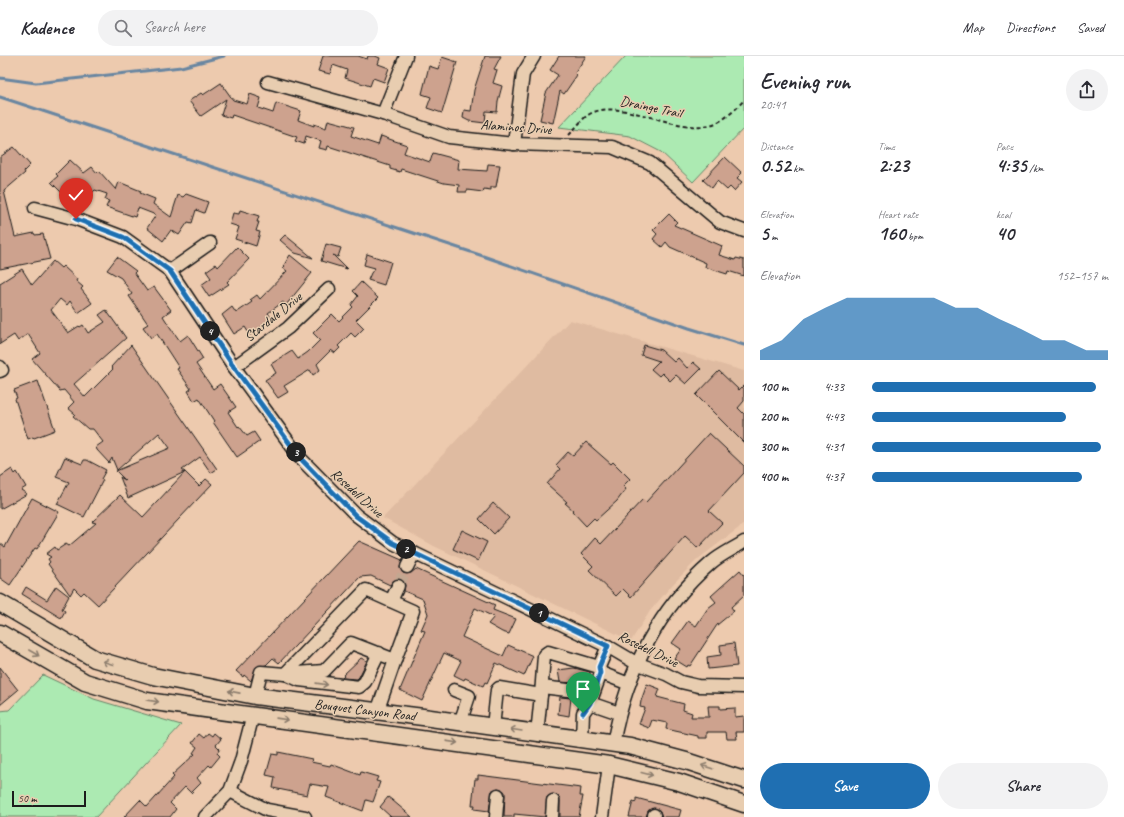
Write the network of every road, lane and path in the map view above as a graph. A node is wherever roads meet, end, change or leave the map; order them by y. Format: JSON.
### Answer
{"nodes":[{"id":1,"x":406,"y":56,"type":"edge"},
{"id":2,"x":534,"y":56,"type":"edge"},
{"id":3,"x":268,"y":82,"type":"dead end"},
{"id":4,"x":744,"y":100,"type":"edge"},
{"id":5,"x":383,"y":114,"type":"junction"},
{"id":6,"x":514,"y":144,"type":"junction"},
{"id":7,"x":558,"y":145,"type":"junction"},
{"id":8,"x":35,"y":208,"type":"dead end"},
{"id":9,"x":744,"y":231,"type":"edge"},
{"id":10,"x":210,"y":243,"type":"dead end"},
{"id":11,"x":170,"y":271,"type":"junction"},
{"id":12,"x":329,"y":289,"type":"dead end"},
{"id":13,"x":234,"y":367,"type":"junction"},
{"id":14,"x":744,"y":542,"type":"edge"},
{"id":15,"x":414,"y":553,"type":"junction"},
{"id":16,"x":407,"y":567,"type":"tunnel mouth"},
{"id":17,"x":398,"y":586,"type":"tunnel mouth"},
{"id":18,"x":391,"y":601,"type":"junction"},
{"id":19,"x":0,"y":603,"type":"edge"},
{"id":20,"x":0,"y":633,"type":"edge"},
{"id":21,"x":608,"y":646,"type":"junction"},
{"id":22,"x":379,"y":653,"type":"junction"},
{"id":23,"x":395,"y":660,"type":"junction"},
{"id":24,"x":636,"y":663,"type":"junction"},
{"id":25,"x":600,"y":670,"type":"junction"},
{"id":26,"x":285,"y":674,"type":"junction"},
{"id":27,"x":629,"y":684,"type":"junction"},
{"id":28,"x":744,"y":687,"type":"edge"},
{"id":29,"x":454,"y":690,"type":"dead end"},
{"id":30,"x":542,"y":691,"type":"junction"},
{"id":31,"x":255,"y":696,"type":"junction"},
{"id":32,"x":592,"y":698,"type":"junction"},
{"id":33,"x":377,"y":712,"type":"junction"},
{"id":34,"x":619,"y":713,"type":"junction"},
{"id":35,"x":253,"y":715,"type":"junction"},
{"id":36,"x":423,"y":717,"type":"junction"},
{"id":37,"x":311,"y":723,"type":"junction"},
{"id":38,"x":460,"y":723,"type":"junction"},
{"id":39,"x":493,"y":727,"type":"junction"},
{"id":40,"x":537,"y":734,"type":"junction"},
{"id":41,"x":582,"y":740,"type":"junction"},
{"id":42,"x":613,"y":744,"type":"junction"},
{"id":43,"x":610,"y":764,"type":"junction"},
{"id":44,"x":744,"y":780,"type":"edge"},
{"id":45,"x":230,"y":791,"type":"junction"},
{"id":46,"x":498,"y":795,"type":"dead end"},
{"id":47,"x":553,"y":801,"type":"dead end"},
{"id":48,"x":744,"y":804,"type":"edge"},
{"id":49,"x":205,"y":817,"type":"edge"},
{"id":50,"x":305,"y":817,"type":"edge"},
{"id":51,"x":496,"y":817,"type":"edge"},
{"id":52,"x":552,"y":817,"type":"edge"},
{"id":53,"x":602,"y":817,"type":"edge"}],
"edges":[{"from":1,"to":5,"type":"street"},
{"from":2,"to":6,"type":"street"},
{"from":3,"to":5,"type":"street","name":"Alaminos Drive"},
{"from":4,"to":7,"type":"path","name":"Drainge Trail"},
{"from":5,"to":6,"type":"street","name":"Alaminos Drive"},
{"from":6,"to":7,"type":"street","name":"Alaminos Drive"},
{"from":7,"to":9,"type":"street","name":"Alaminos Drive"},
{"from":8,"to":11,"type":"street","name":"Rosedell Drive"},
{"from":10,"to":11,"type":"street"},
{"from":11,"to":13,"type":"street","name":"Rosedell Drive"},
{"from":12,"to":13,"type":"street","name":"Stardale Drive"},
{"from":13,"to":15,"type":"street","name":"Rosedell Drive"},
{"from":14,"to":24,"type":"street"},
{"from":15,"to":16,"type":"street"},
{"from":15,"to":21,"type":"street","name":"Rosedell Drive"},
{"from":17,"to":18,"type":"street"},
{"from":18,"to":23,"type":"street"},
{"from":18,"to":26,"type":"street"},
{"from":31,"to":19,"type":"main road","name":"Bouquet Canyon Road","one_way":true},
{"from":20,"to":35,"type":"main road","name":"Bouquet Canyon Road","one_way":true},
{"from":21,"to":24,"type":"street","name":"Rosedell Drive"},
{"from":21,"to":25,"type":"street"},
{"from":22,"to":23,"type":"street"},
{"from":22,"to":26,"type":"street"},
{"from":26,"to":22,"type":"street","one_way":true},
{"from":23,"to":33,"type":"street"},
{"from":24,"to":27,"type":"street"},
{"from":24,"to":28,"type":"street","name":"Rosedell Drive"},
{"from":25,"to":27,"type":"street"},
{"from":25,"to":30,"type":"street"},
{"from":25,"to":32,"type":"street"},
{"from":26,"to":31,"type":"street"},
{"from":27,"to":34,"type":"street"},
{"from":29,"to":38,"type":"street"},
{"from":30,"to":32,"type":"street"},
{"from":30,"to":39,"type":"street"},
{"from":30,"to":40,"type":"street"},
{"from":31,"to":33,"type":"main road","name":"Bouquet Canyon Road"},
{"from":31,"to":35,"type":"main road"},
{"from":32,"to":34,"type":"street"},
{"from":32,"to":41,"type":"street"},
{"from":33,"to":36,"type":"main road","name":"Bouquet Canyon Road"},
{"from":34,"to":42,"type":"street"},
{"from":35,"to":37,"type":"main road","name":"Bouquet Canyon Road","one_way":true},
{"from":35,"to":45,"type":"street"},
{"from":36,"to":37,"type":"main road"},
{"from":36,"to":38,"type":"main road","name":"Bouquet Canyon Road"},
{"from":37,"to":43,"type":"main road","name":"Bouquet Canyon Road","one_way":true},
{"from":38,"to":39,"type":"main road","name":"Bouquet Canyon Road"},
{"from":40,"to":39,"type":"main road","name":"Bouquet Canyon Road","one_way":true},
{"from":40,"to":41,"type":"main road","name":"Bouquet Canyon Road"},
{"from":41,"to":42,"type":"main road","name":"Bouquet Canyon Road"},
{"from":42,"to":43,"type":"main road"},
{"from":44,"to":42,"type":"main road","name":"Bouquet Canyon Road","one_way":true},
{"from":43,"to":48,"type":"main road","name":"Bouquet Canyon Road","one_way":true},
{"from":43,"to":53,"type":"street"},
{"from":45,"to":49,"type":"street"},
{"from":45,"to":50,"type":"street"},
{"from":46,"to":51,"type":"street"},
{"from":47,"to":52,"type":"street"}]}
